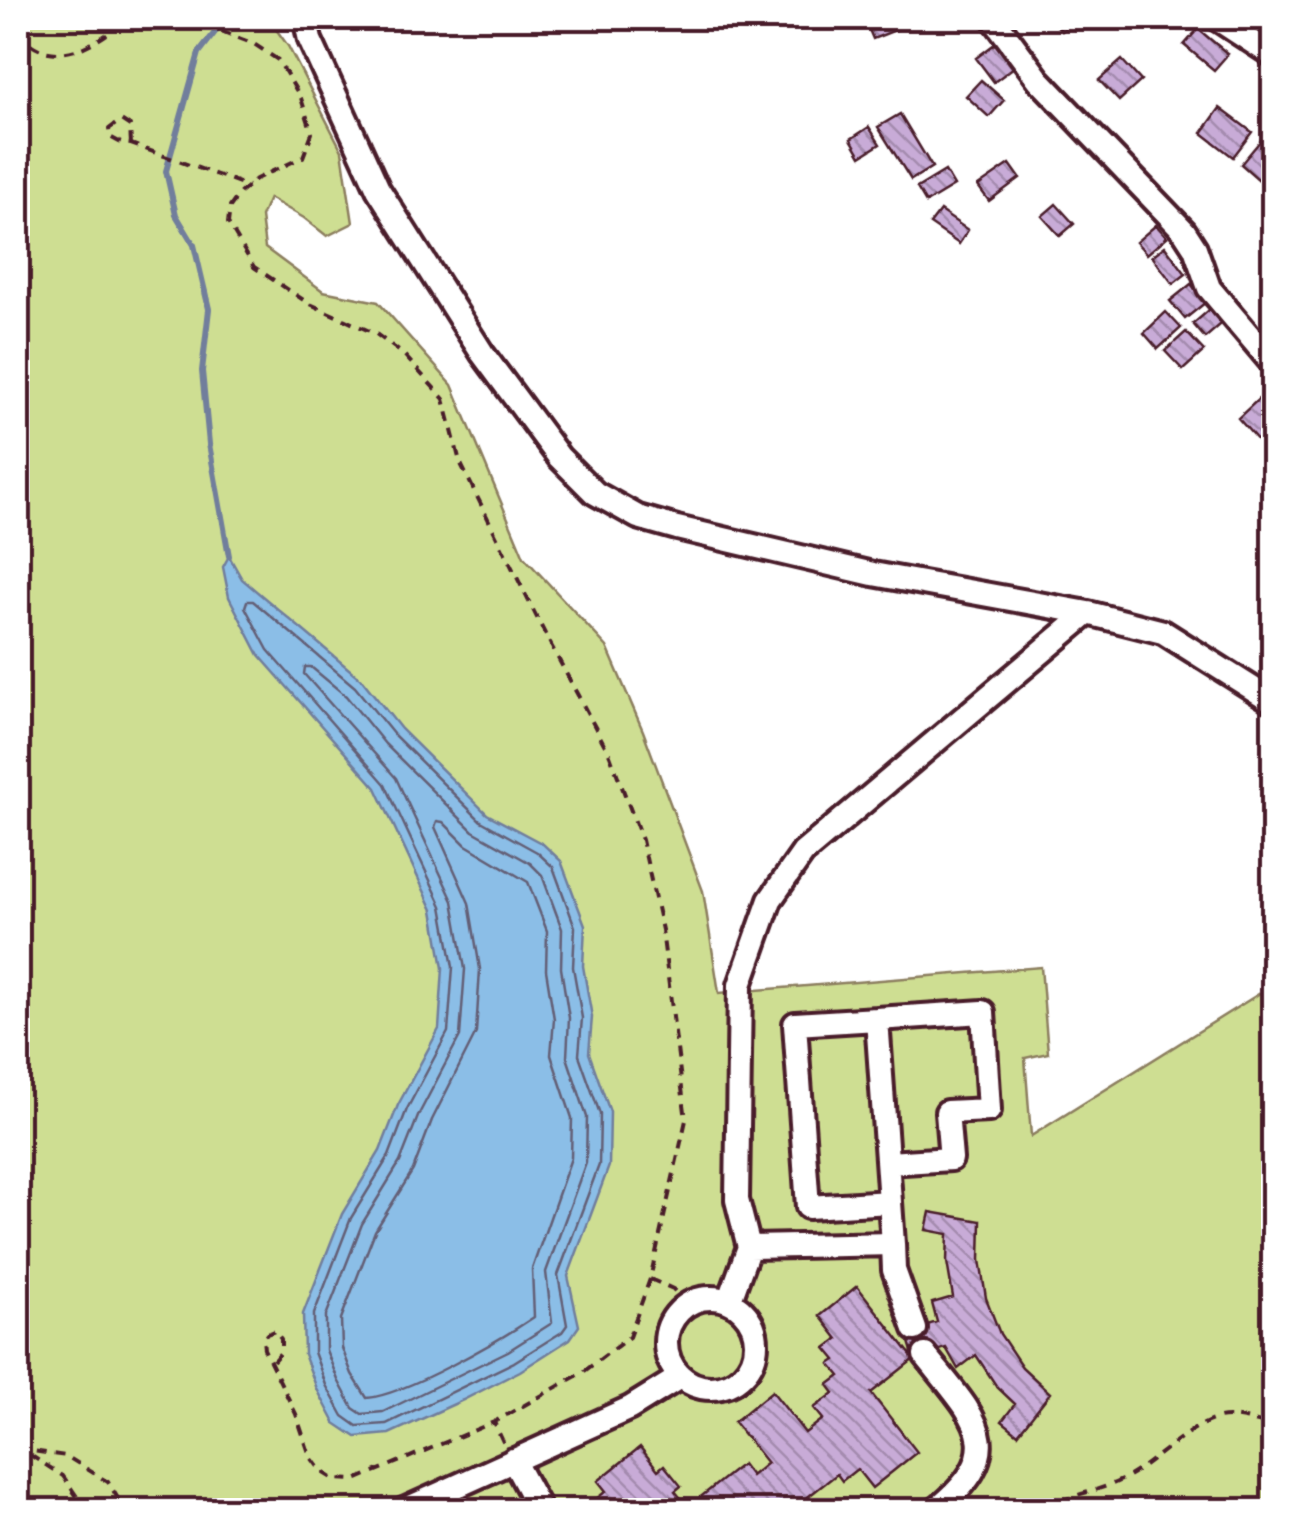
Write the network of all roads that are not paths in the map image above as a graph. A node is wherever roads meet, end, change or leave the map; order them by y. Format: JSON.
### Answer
{"nodes":[{"id":1,"x":305,"y":18,"type":"edge"},
{"id":2,"x":992,"y":18,"type":"edge"},
{"id":3,"x":1216,"y":18,"type":"edge"},
{"id":4,"x":1274,"y":56,"type":"edge"},
{"id":5,"x":1274,"y":364,"type":"edge"},
{"id":6,"x":1088,"y":614,"type":"junction"},
{"id":7,"x":1274,"y":702,"type":"edge"},
{"id":8,"x":877,"y":1019,"type":"junction"},
{"id":9,"x":888,"y":1164,"type":"junction"},
{"id":10,"x":890,"y":1202,"type":"junction"},
{"id":11,"x":893,"y":1244,"type":"junction"},
{"id":12,"x":749,"y":1247,"type":"junction"},
{"id":13,"x":729,"y":1302,"type":"junction"},
{"id":14,"x":915,"y":1329,"type":"dead end"},
{"id":15,"x":925,"y":1354,"type":"dead end"},
{"id":16,"x":680,"y":1377,"type":"junction"},
{"id":17,"x":513,"y":1460,"type":"junction"},
{"id":18,"x":404,"y":1510,"type":"edge"},
{"id":19,"x":540,"y":1510,"type":"edge"},
{"id":20,"x":936,"y":1510,"type":"edge"}],
"edges":[{"from":1,"to":6,"type":"street"},
{"from":2,"to":5,"type":"street"},
{"from":3,"to":4,"type":"street"},
{"from":6,"to":7,"type":"street"},
{"from":6,"to":12,"type":"street"},
{"from":8,"to":9,"type":"street"},
{"from":8,"to":9,"type":"street"},
{"from":8,"to":10,"type":"street"},
{"from":9,"to":10,"type":"street"},
{"from":10,"to":11,"type":"street"},
{"from":11,"to":12,"type":"street"},
{"from":11,"to":14,"type":"street"},
{"from":12,"to":13,"type":"street"},
{"from":13,"to":16,"type":"street"},
{"from":13,"to":16,"type":"street"},
{"from":15,"to":20,"type":"street"},
{"from":16,"to":17,"type":"street"},
{"from":17,"to":18,"type":"street"},
{"from":17,"to":19,"type":"street"}]}
